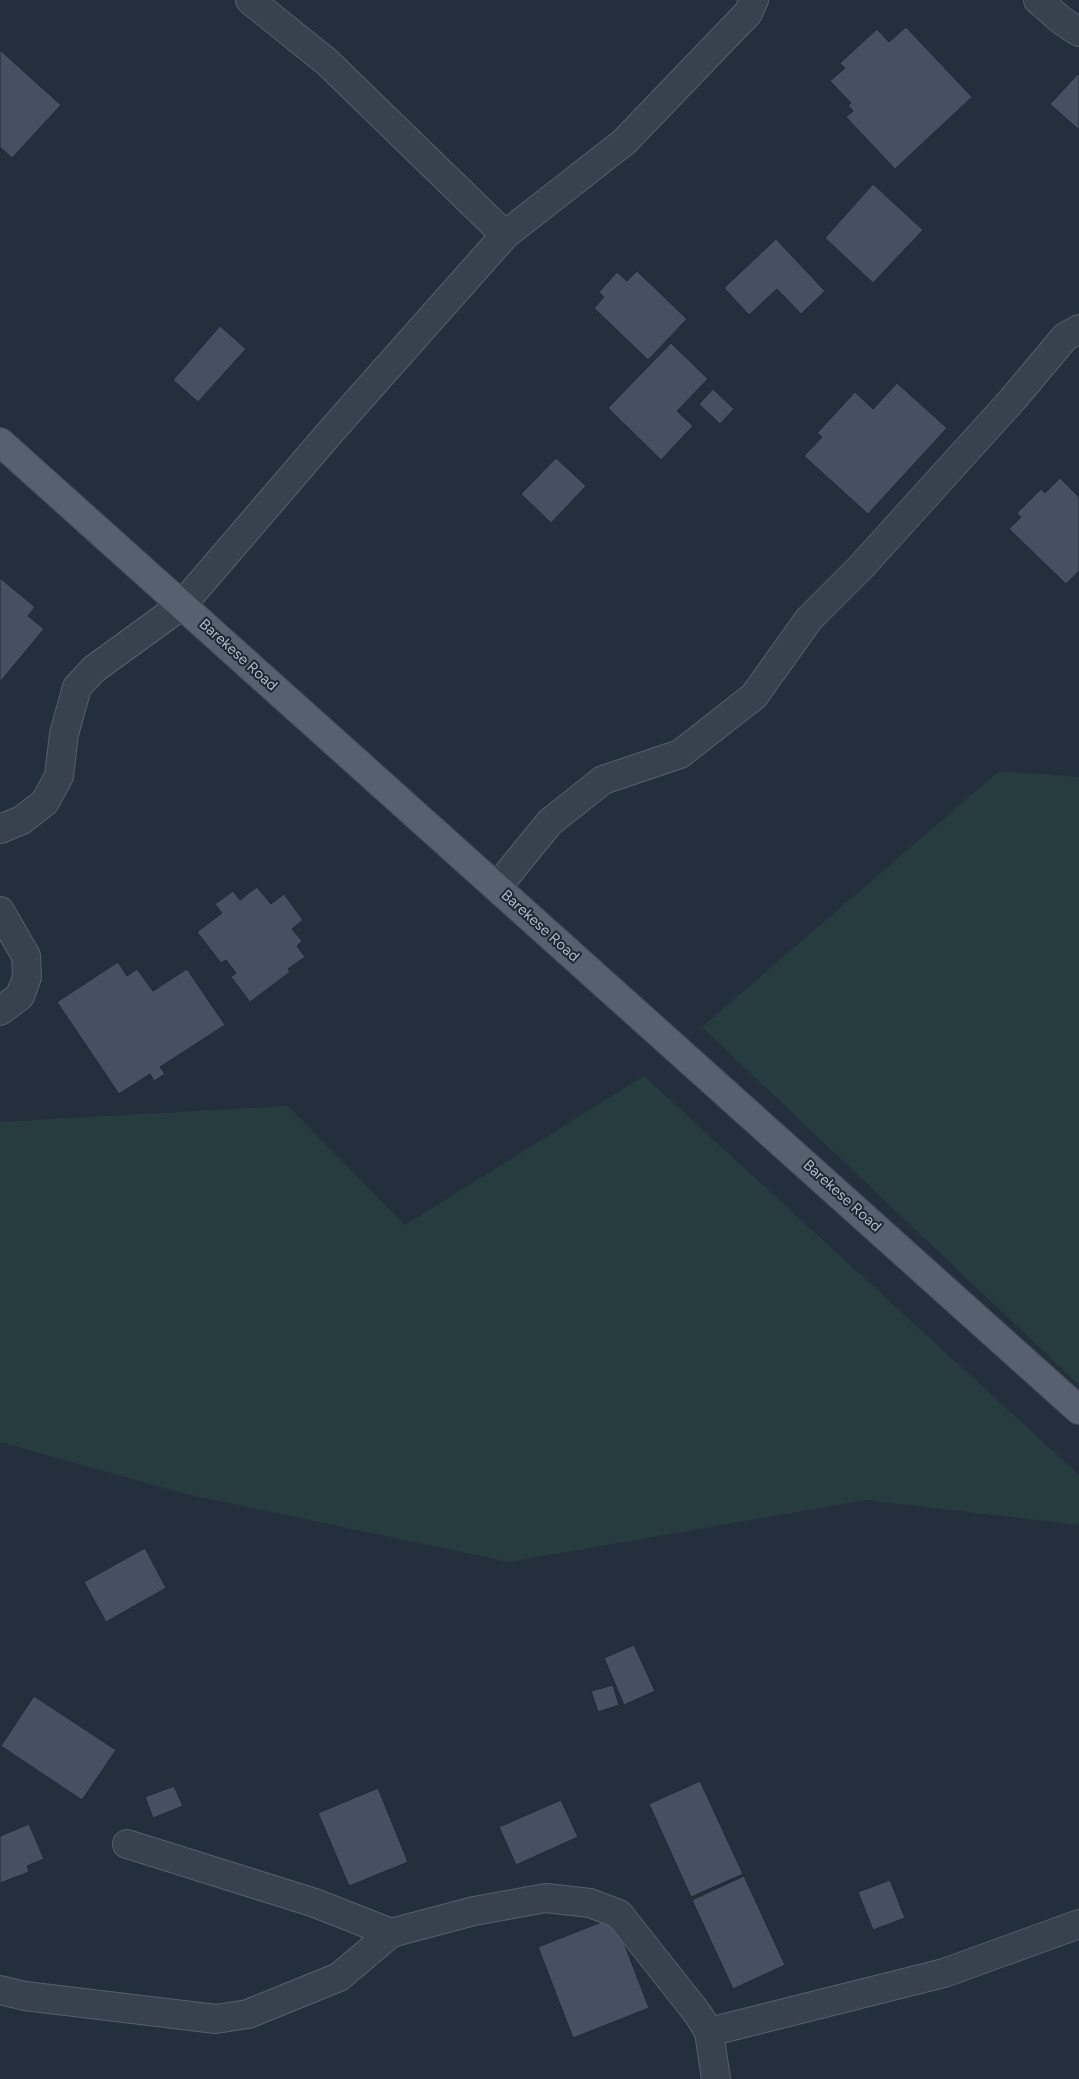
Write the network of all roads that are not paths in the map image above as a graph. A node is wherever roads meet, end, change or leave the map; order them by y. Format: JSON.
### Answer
{"nodes":[{"id":1,"x":250,"y":0,"type":"edge"},
{"id":2,"x":754,"y":0,"type":"edge"},
{"id":3,"x":1038,"y":0,"type":"edge"},
{"id":4,"x":1079,"y":32,"type":"edge"},
{"id":5,"x":505,"y":235,"type":"junction"},
{"id":6,"x":1079,"y":329,"type":"edge"},
{"id":7,"x":0,"y":442,"type":"edge"},
{"id":8,"x":182,"y":605,"type":"junction"},
{"id":9,"x":0,"y":828,"type":"edge"},
{"id":10,"x":497,"y":887,"type":"junction"},
{"id":11,"x":0,"y":911,"type":"edge"},
{"id":12,"x":0,"y":1011,"type":"edge"},
{"id":13,"x":1079,"y":1410,"type":"edge"},
{"id":14,"x":127,"y":1844,"type":"dead end"},
{"id":15,"x":1079,"y":1924,"type":"edge"},
{"id":16,"x":390,"y":1932,"type":"junction"},
{"id":17,"x":0,"y":1990,"type":"edge"},
{"id":18,"x":709,"y":2032,"type":"junction"},
{"id":19,"x":716,"y":2079,"type":"edge"}],
"edges":[{"from":1,"to":5,"type":"street"},
{"from":2,"to":5,"type":"street"},
{"from":3,"to":4,"type":"street"},
{"from":5,"to":8,"type":"street"},
{"from":6,"to":10,"type":"street"},
{"from":7,"to":8,"type":"main road","name":"Barekese Road"},
{"from":8,"to":9,"type":"street"},
{"from":8,"to":10,"type":"main road","name":"Barekese Road"},
{"from":10,"to":13,"type":"main road","name":"Barekese Road"},
{"from":11,"to":12,"type":"street"},
{"from":14,"to":16,"type":"street"},
{"from":15,"to":18,"type":"street"},
{"from":16,"to":17,"type":"street"},
{"from":16,"to":18,"type":"street"},
{"from":18,"to":19,"type":"street"}]}
